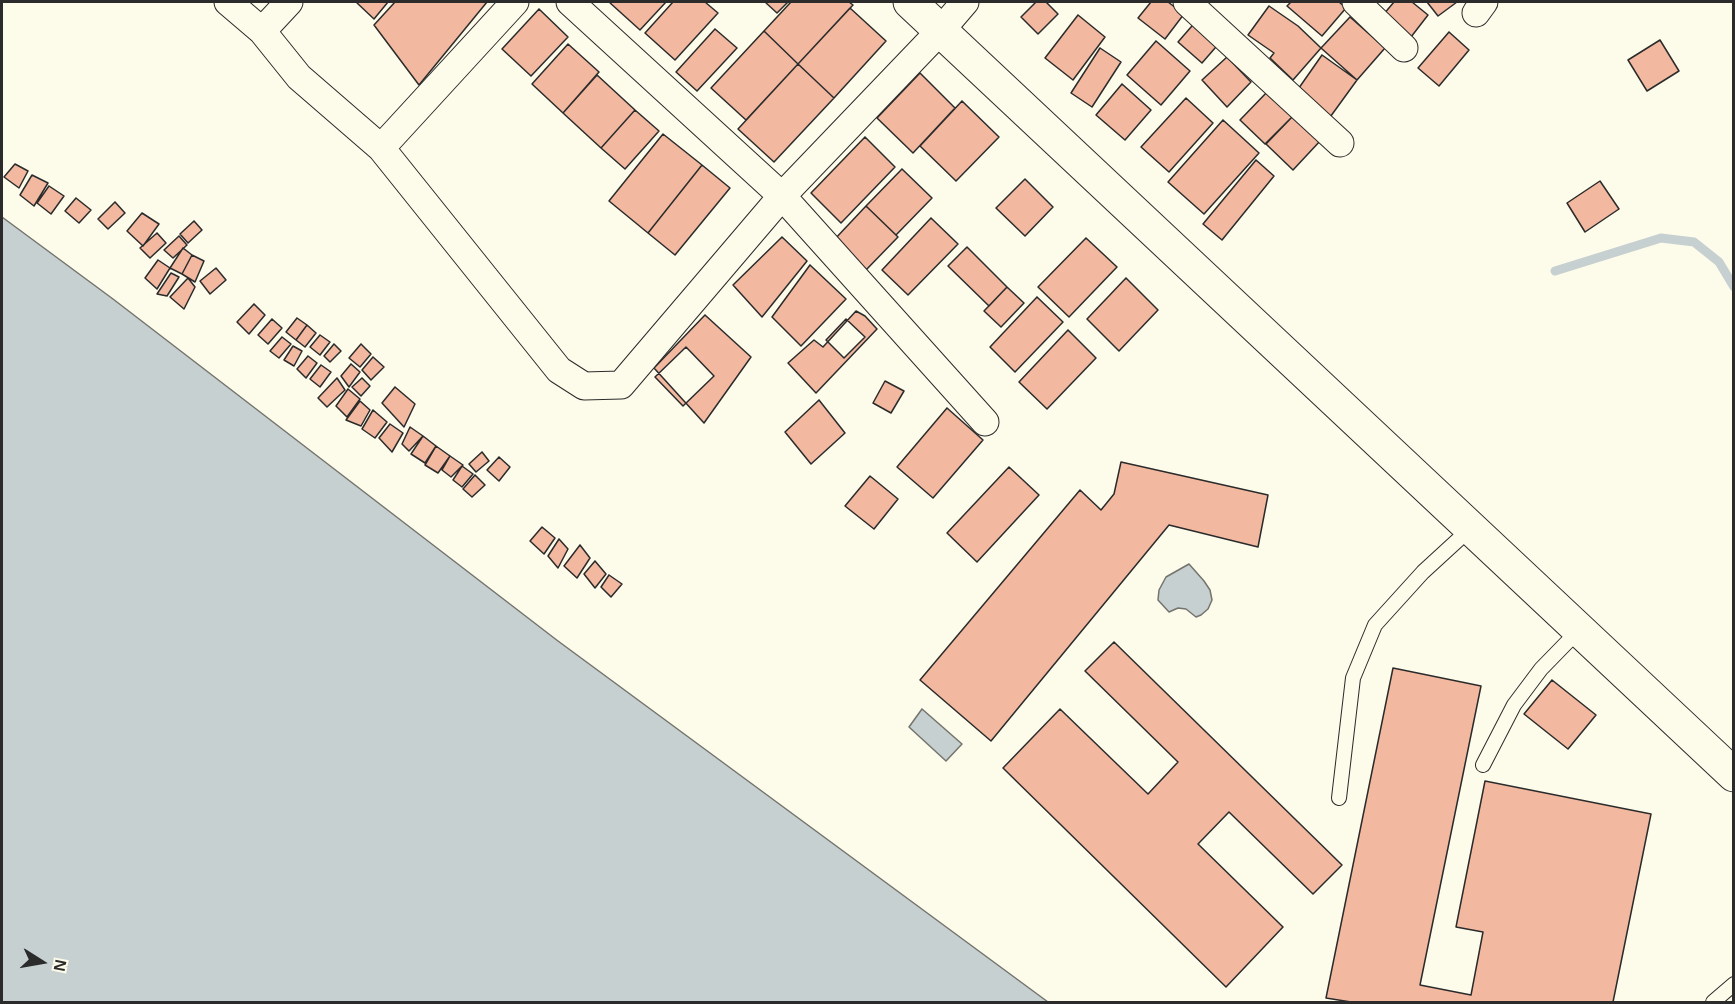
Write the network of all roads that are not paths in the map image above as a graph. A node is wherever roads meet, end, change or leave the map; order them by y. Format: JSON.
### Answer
{"nodes":[{"id":1,"x":228,"y":2,"type":"edge"},
{"id":2,"x":289,"y":2,"type":"edge"},
{"id":3,"x":515,"y":2,"type":"edge"},
{"id":4,"x":570,"y":2,"type":"edge"},
{"id":5,"x":910,"y":2,"type":"edge"},
{"id":6,"x":965,"y":2,"type":"edge"},
{"id":7,"x":1188,"y":2,"type":"edge"},
{"id":8,"x":1356,"y":2,"type":"edge"},
{"id":9,"x":941,"y":30,"type":"junction"},
{"id":10,"x":262,"y":31,"type":"junction"},
{"id":11,"x":1404,"y":48,"type":"dead end"},
{"id":12,"x":1340,"y":143,"type":"dead end"},
{"id":13,"x":381,"y":148,"type":"junction"},
{"id":14,"x":782,"y":196,"type":"junction"},
{"id":15,"x":985,"y":422,"type":"dead end"},
{"id":16,"x":1471,"y":528,"type":"junction"},
{"id":17,"x":1579,"y":630,"type":"junction"},
{"id":18,"x":1483,"y":765,"type":"dead end"},
{"id":19,"x":1734,"y":775,"type":"edge"},
{"id":20,"x":1339,"y":798,"type":"dead end"},
{"id":21,"x":1734,"y":984,"type":"edge"},
{"id":22,"x":1713,"y":1002,"type":"edge"}],
"edges":[{"from":1,"to":10,"type":"street"},
{"from":2,"to":10,"type":"street"},
{"from":3,"to":13,"type":"street"},
{"from":4,"to":14,"type":"street"},
{"from":5,"to":9,"type":"main road"},
{"from":6,"to":9,"type":"street"},
{"from":7,"to":12,"type":"street"},
{"from":8,"to":11,"type":"street"},
{"from":9,"to":14,"type":"street"},
{"from":9,"to":16,"type":"main road"},
{"from":10,"to":13,"type":"street"},
{"from":13,"to":14,"type":"street"},
{"from":14,"to":15,"type":"street"},
{"from":16,"to":17,"type":"main road"},
{"from":16,"to":20,"type":"lane"},
{"from":17,"to":18,"type":"lane"},
{"from":17,"to":19,"type":"main road"},
{"from":21,"to":22,"type":"lane"}]}
